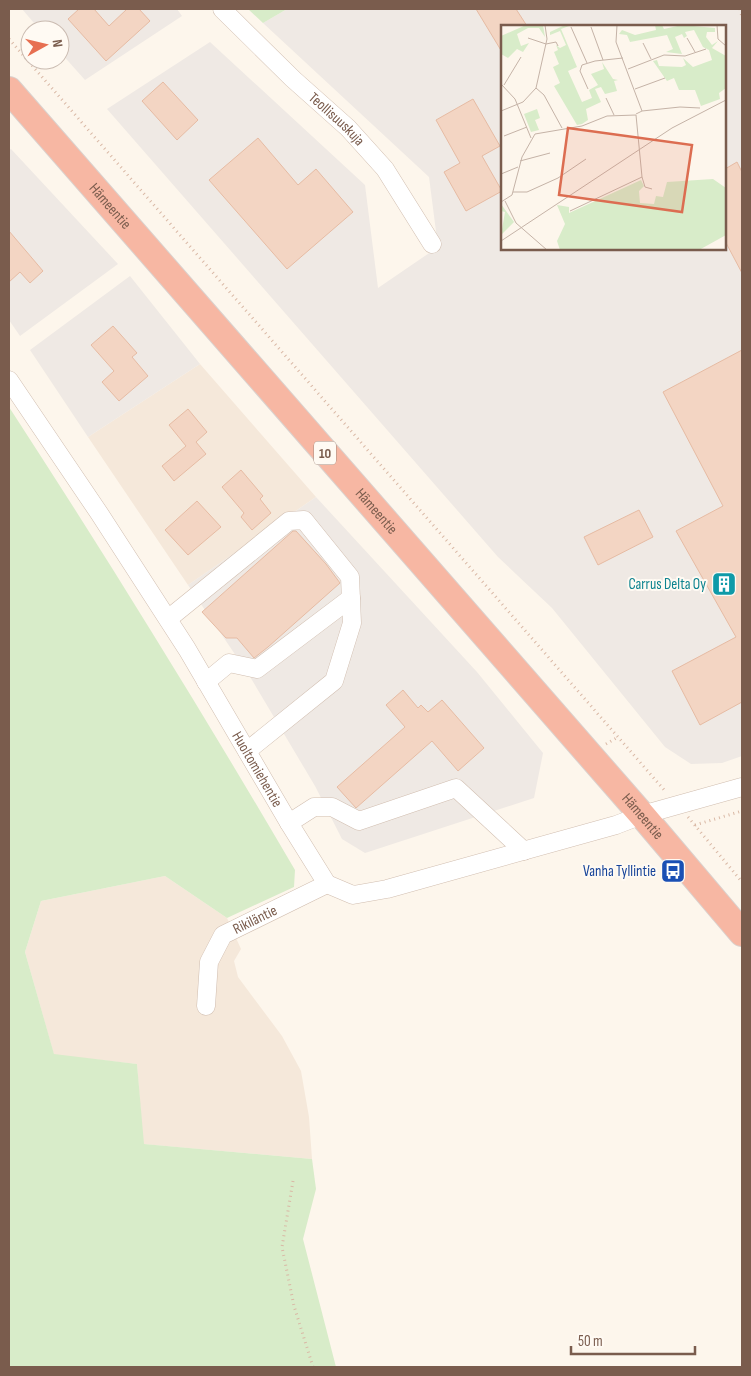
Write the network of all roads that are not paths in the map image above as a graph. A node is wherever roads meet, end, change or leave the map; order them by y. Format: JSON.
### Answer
{"nodes":[{"id":1,"x":222,"y":9,"type":"edge"},
{"id":2,"x":9,"y":90,"type":"edge"},
{"id":3,"x":432,"y":244,"type":"dead end"},
{"id":4,"x":9,"y":380,"type":"edge"},
{"id":5,"x":351,"y":598,"type":"junction"},
{"id":6,"x":168,"y":620,"type":"junction"},
{"id":7,"x":206,"y":682,"type":"junction"},
{"id":8,"x":247,"y":752,"type":"junction"},
{"id":9,"x":742,"y":787,"type":"edge"},
{"id":10,"x":642,"y":815,"type":"junction"},
{"id":11,"x":289,"y":823,"type":"junction"},
{"id":12,"x":524,"y":851,"type":"junction"},
{"id":13,"x":327,"y":884,"type":"junction"},
{"id":14,"x":742,"y":933,"type":"edge"},
{"id":15,"x":206,"y":1006,"type":"dead end"}],
"edges":[{"from":1,"to":3,"type":"street","name":"Teollisuuskuja"},
{"from":2,"to":10,"type":"highway","name":"Hämeentie","number":"10"},
{"from":4,"to":6,"type":"street","name":"Huoltomiehentie"},
{"from":5,"to":6,"type":"street"},
{"from":5,"to":7,"type":"street"},
{"from":5,"to":8,"type":"street"},
{"from":6,"to":7,"type":"street","name":"Huoltomiehentie"},
{"from":7,"to":8,"type":"street","name":"Huoltomiehentie"},
{"from":8,"to":11,"type":"street","name":"Huoltomiehentie"},
{"from":9,"to":10,"type":"street"},
{"from":10,"to":12,"type":"street"},
{"from":10,"to":14,"type":"highway","name":"Hämeentie","number":"10"},
{"from":11,"to":12,"type":"street"},
{"from":11,"to":13,"type":"street","name":"Huoltomiehentie"},
{"from":12,"to":13,"type":"street"},
{"from":13,"to":15,"type":"street","name":"Rikiläntie"}]}
